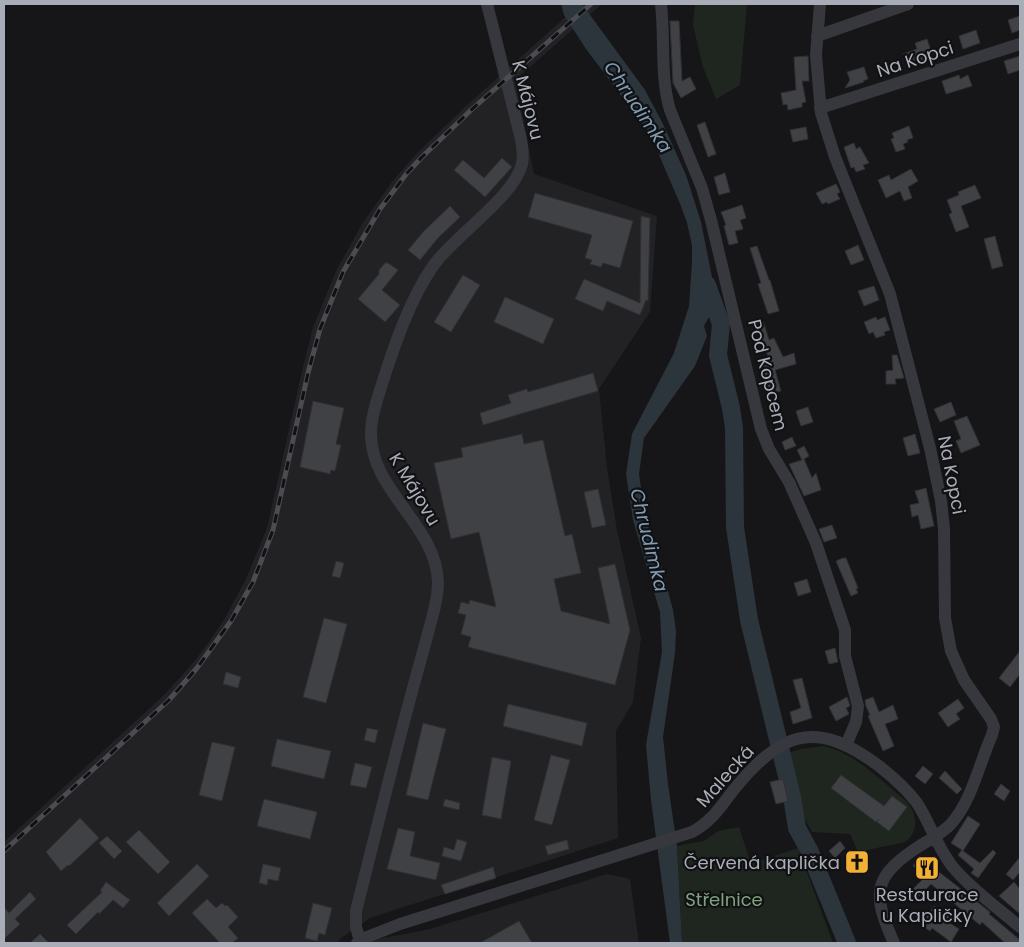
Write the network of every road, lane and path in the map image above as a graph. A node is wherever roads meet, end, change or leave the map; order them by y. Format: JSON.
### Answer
{"nodes":[{"id":1,"x":487,"y":4,"type":"edge"},
{"id":2,"x":661,"y":4,"type":"edge"},
{"id":3,"x":820,"y":4,"type":"edge"},
{"id":4,"x":908,"y":4,"type":"edge"},
{"id":5,"x":817,"y":36,"type":"junction"},
{"id":6,"x":1020,"y":44,"type":"edge"},
{"id":7,"x":820,"y":108,"type":"junction"},
{"id":8,"x":846,"y":745,"type":"junction"},
{"id":9,"x":935,"y":836,"type":"junction"},
{"id":10,"x":1020,"y":927,"type":"edge"},
{"id":11,"x":358,"y":942,"type":"edge"},
{"id":12,"x":894,"y":943,"type":"edge"}],
"edges":[{"from":1,"to":11,"type":"street","name":"K Májovu"},
{"from":2,"to":8,"type":"street","name":"Pod Kopcem"},
{"from":3,"to":5,"type":"street","name":"Na Kopci"},
{"from":4,"to":5,"type":"street"},
{"from":5,"to":7,"type":"street","name":"Na Kopci"},
{"from":6,"to":7,"type":"street","name":"Na Kopci"},
{"from":7,"to":9,"type":"street","name":"Na Kopci"},
{"from":8,"to":9,"type":"street","name":"Malecká"},
{"from":8,"to":11,"type":"street","name":"Malecká"},
{"from":9,"to":10,"type":"street","name":"Malecká"},
{"from":9,"to":12,"type":"street"}]}
